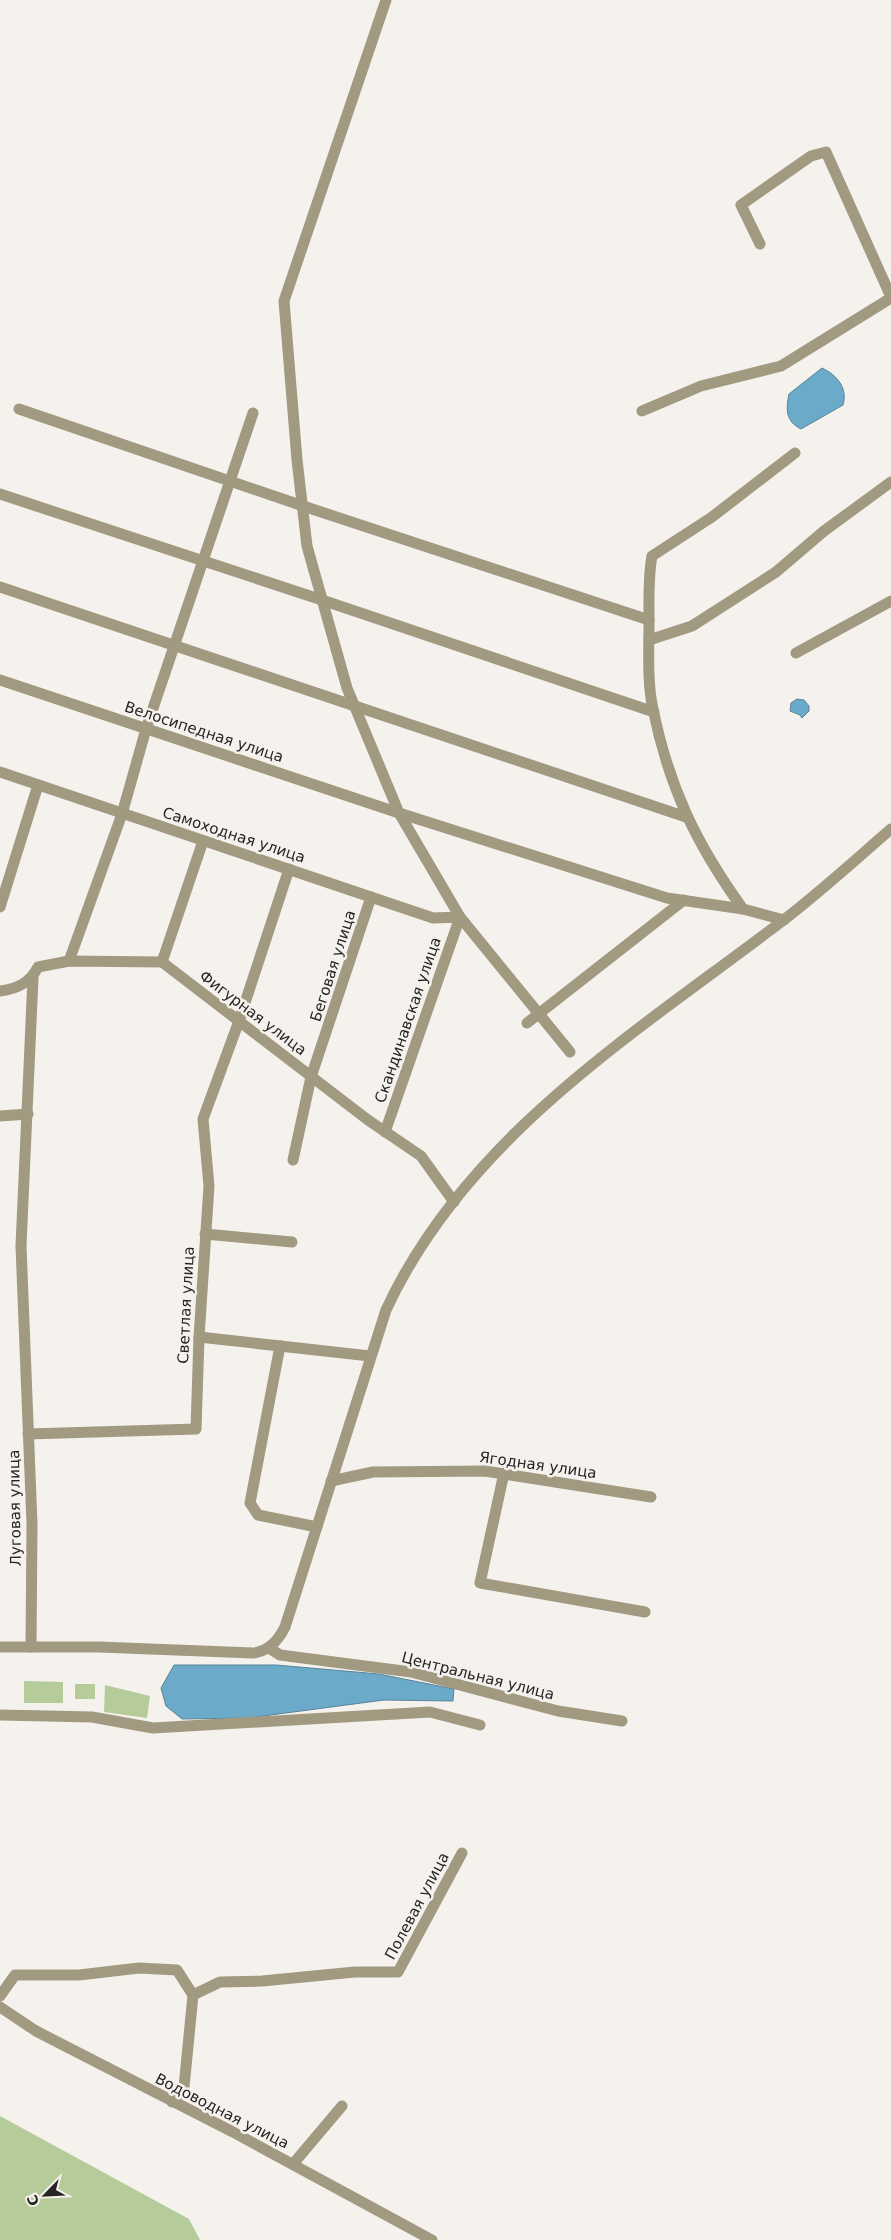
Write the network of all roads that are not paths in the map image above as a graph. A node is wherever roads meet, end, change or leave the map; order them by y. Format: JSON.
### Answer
{"nodes":[{"id":1,"x":386,"y":0,"type":"edge"},
{"id":2,"x":760,"y":244,"type":"dead end"},
{"id":3,"x":891,"y":298,"type":"edge"},
{"id":4,"x":19,"y":409,"type":"dead end"},
{"id":5,"x":642,"y":411,"type":"dead end"},
{"id":6,"x":253,"y":413,"type":"dead end"},
{"id":7,"x":794,"y":453,"type":"dead end"},
{"id":8,"x":230,"y":481,"type":"junction"},
{"id":9,"x":891,"y":482,"type":"edge"},
{"id":10,"x":0,"y":494,"type":"edge"},
{"id":11,"x":302,"y":506,"type":"junction"},
{"id":12,"x":204,"y":561,"type":"junction"},
{"id":13,"x":0,"y":587,"type":"edge"},
{"id":14,"x":322,"y":600,"type":"junction"},
{"id":15,"x":891,"y":601,"type":"edge"},
{"id":16,"x":649,"y":620,"type":"junction"},
{"id":17,"x":649,"y":640,"type":"junction"},
{"id":18,"x":174,"y":645,"type":"junction"},
{"id":19,"x":796,"y":653,"type":"dead end"},
{"id":20,"x":0,"y":680,"type":"edge"},
{"id":21,"x":354,"y":705,"type":"junction"},
{"id":22,"x":654,"y":712,"type":"junction"},
{"id":23,"x":146,"y":729,"type":"junction"},
{"id":24,"x":0,"y":772,"type":"edge"},
{"id":25,"x":38,"y":785,"type":"junction"},
{"id":26,"x":398,"y":813,"type":"junction"},
{"id":27,"x":122,"y":814,"type":"junction"},
{"id":28,"x":686,"y":817,"type":"junction"},
{"id":29,"x":891,"y":829,"type":"edge"},
{"id":30,"x":203,"y":841,"type":"junction"},
{"id":31,"x":289,"y":870,"type":"junction"},
{"id":32,"x":372,"y":897,"type":"junction"},
{"id":33,"x":684,"y":900,"type":"junction"},
{"id":34,"x":0,"y":907,"type":"edge"},
{"id":35,"x":743,"y":909,"type":"junction"},
{"id":36,"x":460,"y":917,"type":"junction"},
{"id":37,"x":784,"y":920,"type":"junction"},
{"id":38,"x":69,"y":961,"type":"junction"},
{"id":39,"x":162,"y":962,"type":"junction"},
{"id":40,"x":32,"y":978,"type":"junction"},
{"id":41,"x":0,"y":991,"type":"edge"},
{"id":42,"x":539,"y":1014,"type":"junction"},
{"id":43,"x":239,"y":1021,"type":"junction"},
{"id":44,"x":528,"y":1024,"type":"dead end"},
{"id":45,"x":570,"y":1052,"type":"dead end"},
{"id":46,"x":311,"y":1077,"type":"junction"},
{"id":47,"x":28,"y":1114,"type":"junction"},
{"id":48,"x":0,"y":1116,"type":"edge"},
{"id":49,"x":385,"y":1132,"type":"junction"},
{"id":50,"x":292,"y":1160,"type":"dead end"},
{"id":51,"x":454,"y":1202,"type":"junction"},
{"id":52,"x":205,"y":1234,"type":"junction"},
{"id":53,"x":292,"y":1242,"type":"dead end"},
{"id":54,"x":199,"y":1337,"type":"junction"},
{"id":55,"x":280,"y":1346,"type":"junction"},
{"id":56,"x":370,"y":1356,"type":"junction"},
{"id":57,"x":28,"y":1434,"type":"junction"},
{"id":58,"x":504,"y":1473,"type":"junction"},
{"id":59,"x":331,"y":1481,"type":"junction"},
{"id":60,"x":651,"y":1497,"type":"dead end"},
{"id":61,"x":317,"y":1527,"type":"junction"},
{"id":62,"x":645,"y":1612,"type":"dead end"},
{"id":63,"x":0,"y":1647,"type":"edge"},
{"id":64,"x":31,"y":1647,"type":"junction"},
{"id":65,"x":269,"y":1648,"type":"junction"},
{"id":66,"x":0,"y":1715,"type":"edge"},
{"id":67,"x":622,"y":1721,"type":"dead end"},
{"id":68,"x":480,"y":1725,"type":"dead end"},
{"id":69,"x":462,"y":1853,"type":"dead end"},
{"id":70,"x":192,"y":1995,"type":"junction"},
{"id":71,"x":0,"y":1996,"type":"edge"},
{"id":72,"x":0,"y":2006,"type":"edge"},
{"id":73,"x":172,"y":2102,"type":"junction"},
{"id":74,"x":342,"y":2106,"type":"dead end"},
{"id":75,"x":293,"y":2164,"type":"junction"},
{"id":76,"x":432,"y":2240,"type":"edge"}],
"edges":[{"from":1,"to":11,"type":"street"},
{"from":2,"to":3,"type":"street"},
{"from":3,"to":5,"type":"street"},
{"from":4,"to":8,"type":"street"},
{"from":6,"to":8,"type":"street"},
{"from":7,"to":16,"type":"street"},
{"from":8,"to":11,"type":"street"},
{"from":8,"to":12,"type":"street"},
{"from":9,"to":17,"type":"street"},
{"from":10,"to":12,"type":"street"},
{"from":11,"to":14,"type":"street"},
{"from":11,"to":16,"type":"street"},
{"from":12,"to":14,"type":"street"},
{"from":12,"to":18,"type":"street"},
{"from":13,"to":18,"type":"street"},
{"from":14,"to":21,"type":"street"},
{"from":14,"to":22,"type":"street"},
{"from":15,"to":19,"type":"street"},
{"from":16,"to":17,"type":"street"},
{"from":17,"to":22,"type":"street"},
{"from":18,"to":21,"type":"street"},
{"from":18,"to":23,"type":"street"},
{"from":20,"to":23,"type":"street","name":"Велосипедная улица"},
{"from":21,"to":26,"type":"street"},
{"from":21,"to":28,"type":"street"},
{"from":22,"to":28,"type":"street"},
{"from":23,"to":26,"type":"street","name":"Велосипедная улица"},
{"from":23,"to":27,"type":"street"},
{"from":24,"to":25,"type":"street","name":"Самоходная улица"},
{"from":25,"to":27,"type":"street","name":"Самоходная улица"},
{"from":25,"to":34,"type":"street"},
{"from":26,"to":33,"type":"street","name":"Велосипедная улица"},
{"from":26,"to":36,"type":"street"},
{"from":27,"to":30,"type":"street","name":"Самоходная улица"},
{"from":27,"to":38,"type":"street"},
{"from":28,"to":35,"type":"street"},
{"from":29,"to":37,"type":"street"},
{"from":30,"to":31,"type":"street","name":"Самоходная улица"},
{"from":30,"to":39,"type":"street"},
{"from":31,"to":32,"type":"street","name":"Самоходная улица"},
{"from":31,"to":43,"type":"street","name":"Светлая улица"},
{"from":32,"to":36,"type":"street","name":"Самоходная улица"},
{"from":32,"to":46,"type":"street","name":"Беговая улица"},
{"from":33,"to":35,"type":"street","name":"Велосипедная улица"},
{"from":33,"to":42,"type":"street"},
{"from":35,"to":37,"type":"street","name":"Велосипедная улица"},
{"from":36,"to":42,"type":"street"},
{"from":36,"to":49,"type":"street","name":"Скандинавская улица"},
{"from":37,"to":51,"type":"street"},
{"from":38,"to":39,"type":"street"},
{"from":38,"to":40,"type":"street"},
{"from":39,"to":43,"type":"street","name":"Фигурная улица"},
{"from":40,"to":41,"type":"street"},
{"from":40,"to":47,"type":"street","name":"Луговая улица"},
{"from":42,"to":44,"type":"street"},
{"from":42,"to":45,"type":"street"},
{"from":43,"to":46,"type":"street","name":"Фигурная улица"},
{"from":43,"to":52,"type":"street","name":"Светлая улица"},
{"from":46,"to":49,"type":"street","name":"Фигурная улица"},
{"from":46,"to":50,"type":"street","name":"Беговая улица"},
{"from":47,"to":48,"type":"street"},
{"from":47,"to":57,"type":"street","name":"Луговая улица"},
{"from":49,"to":51,"type":"street","name":"Фигурная улица"},
{"from":51,"to":56,"type":"street"},
{"from":52,"to":53,"type":"street"},
{"from":52,"to":54,"type":"street","name":"Светлая улица"},
{"from":54,"to":55,"type":"street"},
{"from":54,"to":57,"type":"street","name":"Светлая улица"},
{"from":55,"to":56,"type":"street"},
{"from":55,"to":61,"type":"street"},
{"from":56,"to":59,"type":"street"},
{"from":57,"to":64,"type":"street","name":"Луговая улица"},
{"from":58,"to":59,"type":"street","name":"Ягодная улица"},
{"from":58,"to":60,"type":"street","name":"Ягодная улица"},
{"from":58,"to":62,"type":"street"},
{"from":59,"to":61,"type":"street"},
{"from":61,"to":65,"type":"street"},
{"from":63,"to":64,"type":"street"},
{"from":64,"to":65,"type":"street"},
{"from":65,"to":67,"type":"street","name":"Центральная улица"},
{"from":66,"to":68,"type":"street"},
{"from":69,"to":70,"type":"street","name":"Полевая улица"},
{"from":70,"to":71,"type":"street"},
{"from":70,"to":73,"type":"street"},
{"from":72,"to":73,"type":"street","name":"Водоводная улица"},
{"from":73,"to":75,"type":"street","name":"Водоводная улица"},
{"from":74,"to":75,"type":"street"},
{"from":75,"to":76,"type":"street","name":"Водоводная улица"}]}
